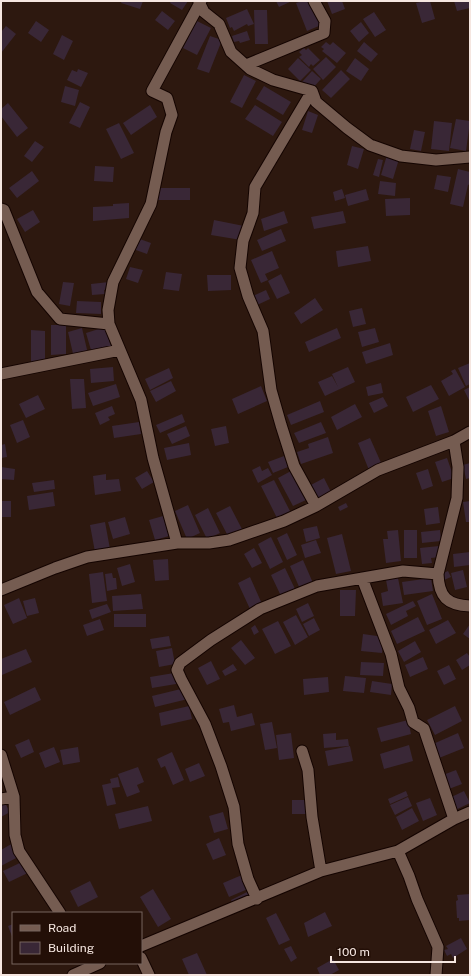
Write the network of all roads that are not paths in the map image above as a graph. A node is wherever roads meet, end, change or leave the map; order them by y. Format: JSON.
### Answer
{"nodes":[{"id":1,"x":201,"y":1,"type":"edge"},
{"id":2,"x":314,"y":1,"type":"edge"},
{"id":3,"x":246,"y":65,"type":"junction"},
{"id":4,"x":312,"y":91,"type":"junction"},
{"id":5,"x":470,"y":157,"type":"edge"},
{"id":6,"x":1,"y":209,"type":"edge"},
{"id":7,"x":109,"y":324,"type":"junction"},
{"id":8,"x":120,"y":350,"type":"junction"},
{"id":9,"x":1,"y":374,"type":"edge"},
{"id":10,"x":470,"y":432,"type":"edge"},
{"id":11,"x":454,"y":442,"type":"junction"},
{"id":12,"x":316,"y":506,"type":"junction"},
{"id":13,"x":177,"y":543,"type":"junction"},
{"id":14,"x":438,"y":574,"type":"junction"},
{"id":15,"x":362,"y":578,"type":"junction"},
{"id":16,"x":1,"y":590,"type":"edge"},
{"id":17,"x":470,"y":606,"type":"edge"},
{"id":18,"x":302,"y":752,"type":"dead end"},
{"id":19,"x":1,"y":755,"type":"edge"},
{"id":20,"x":14,"y":797,"type":"junction"},
{"id":21,"x":1,"y":799,"type":"edge"},
{"id":22,"x":470,"y":812,"type":"edge"},
{"id":23,"x":454,"y":819,"type":"junction"},
{"id":24,"x":398,"y":851,"type":"junction"},
{"id":25,"x":321,"y":871,"type":"junction"},
{"id":26,"x":257,"y":898,"type":"junction"},
{"id":27,"x":59,"y":912,"type":"edge"},
{"id":28,"x":142,"y":946,"type":"edge"},
{"id":29,"x":142,"y":960,"type":"edge"},
{"id":30,"x":97,"y":964,"type":"edge"},
{"id":31,"x":73,"y":975,"type":"edge"},
{"id":32,"x":150,"y":975,"type":"edge"},
{"id":33,"x":436,"y":975,"type":"edge"}],
"edges":[{"from":1,"to":3,"type":"street"},
{"from":1,"to":7,"type":"street"},
{"from":2,"to":3,"type":"street"},
{"from":3,"to":4,"type":"street"},
{"from":4,"to":5,"type":"street"},
{"from":4,"to":12,"type":"street"},
{"from":6,"to":7,"type":"street"},
{"from":7,"to":8,"type":"street"},
{"from":8,"to":9,"type":"street"},
{"from":8,"to":13,"type":"street"},
{"from":10,"to":11,"type":"street"},
{"from":11,"to":12,"type":"street"},
{"from":11,"to":14,"type":"street"},
{"from":12,"to":13,"type":"street"},
{"from":13,"to":16,"type":"street"},
{"from":14,"to":15,"type":"street"},
{"from":14,"to":17,"type":"street"},
{"from":15,"to":23,"type":"street"},
{"from":15,"to":26,"type":"street"},
{"from":18,"to":25,"type":"street"},
{"from":19,"to":20,"type":"street"},
{"from":20,"to":21,"type":"street"},
{"from":20,"to":27,"type":"street"},
{"from":22,"to":23,"type":"street"},
{"from":23,"to":24,"type":"street"},
{"from":24,"to":25,"type":"street"},
{"from":24,"to":33,"type":"street"},
{"from":25,"to":26,"type":"street"},
{"from":26,"to":28,"type":"street"},
{"from":29,"to":32,"type":"street"},
{"from":30,"to":31,"type":"street"}]}
